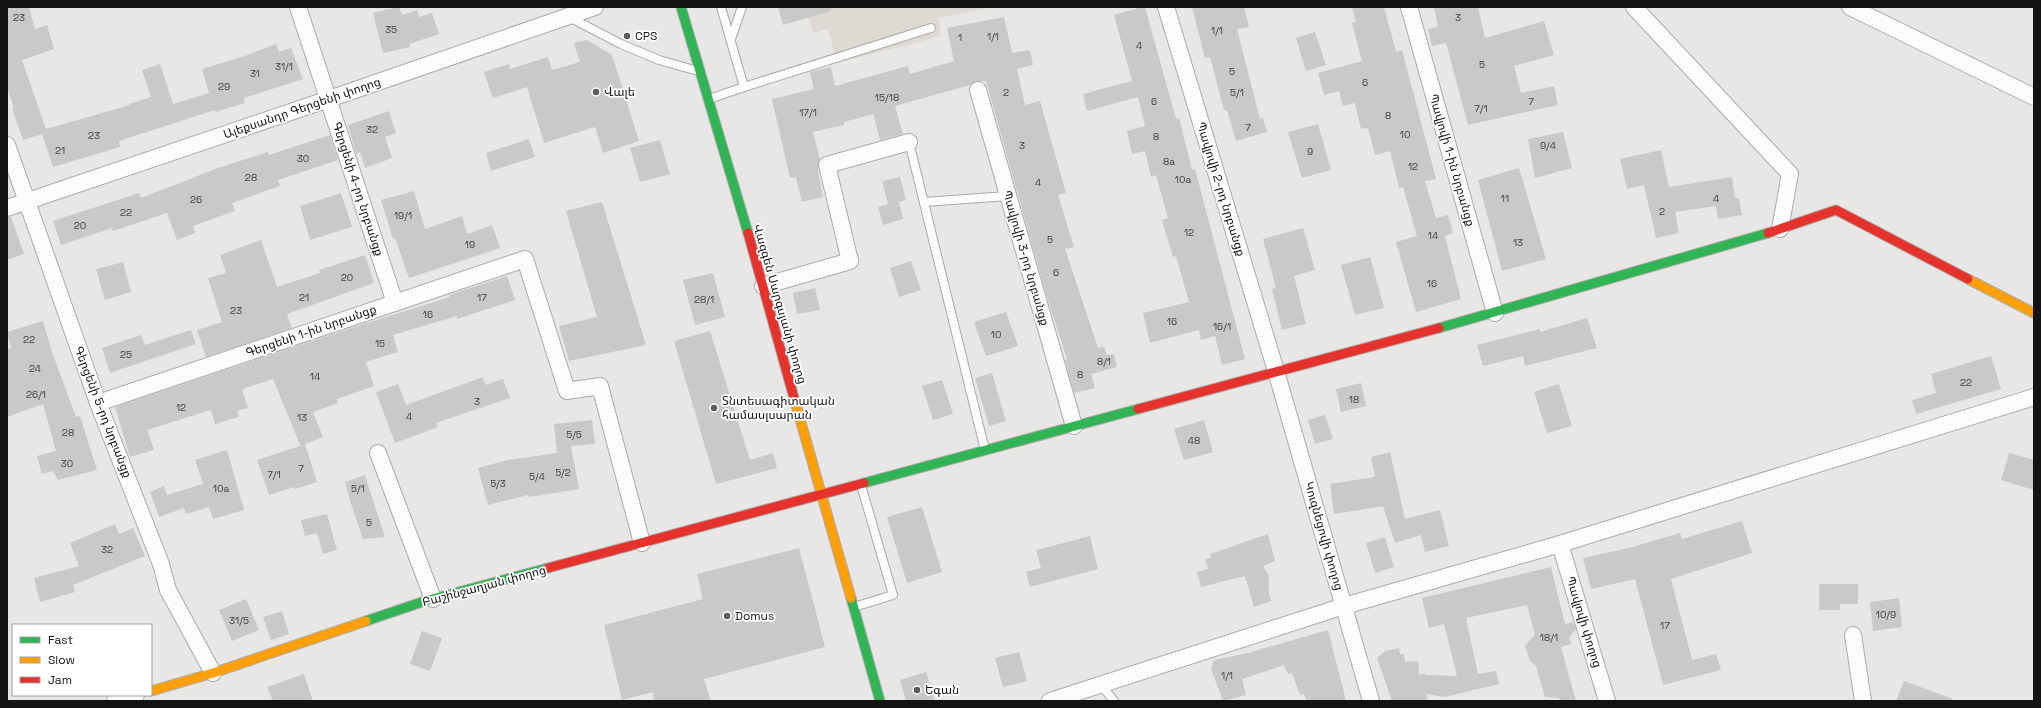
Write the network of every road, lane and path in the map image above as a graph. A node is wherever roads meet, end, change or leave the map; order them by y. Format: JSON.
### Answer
{"nodes":[{"id":1,"x":298,"y":7,"type":"edge"},
{"id":2,"x":595,"y":7,"type":"edge"},
{"id":3,"x":681,"y":7,"type":"edge"},
{"id":4,"x":721,"y":7,"type":"edge"},
{"id":5,"x":742,"y":7,"type":"edge"},
{"id":6,"x":1166,"y":7,"type":"edge"},
{"id":7,"x":1409,"y":7,"type":"edge"},
{"id":8,"x":1634,"y":7,"type":"edge"},
{"id":9,"x":1850,"y":7,"type":"edge"},
{"id":10,"x":569,"y":16,"type":"junction"},
{"id":11,"x":931,"y":28,"type":"dead end"},
{"id":12,"x":731,"y":39,"type":"junction"},
{"id":13,"x":700,"y":72,"type":"junction"},
{"id":14,"x":744,"y":87,"type":"junction"},
{"id":15,"x":978,"y":90,"type":"dead end"},
{"id":16,"x":2034,"y":97,"type":"edge"},
{"id":17,"x":329,"y":99,"type":"junction"},
{"id":18,"x":708,"y":99,"type":"junction"},
{"id":19,"x":909,"y":142,"type":"joint"},
{"id":20,"x":7,"y":145,"type":"edge"},
{"id":21,"x":1008,"y":196,"type":"junction"},
{"id":22,"x":26,"y":201,"type":"junction"},
{"id":23,"x":924,"y":202,"type":"junction"},
{"id":24,"x":7,"y":208,"type":"edge"},
{"id":25,"x":1780,"y":229,"type":"junction"},
{"id":26,"x":763,"y":286,"type":"junction"},
{"id":27,"x":395,"y":303,"type":"junction"},
{"id":28,"x":1495,"y":313,"type":"junction"},
{"id":29,"x":2034,"y":313,"type":"edge"},
{"id":30,"x":1276,"y":371,"type":"junction"},
{"id":31,"x":2034,"y":397,"type":"edge"},
{"id":32,"x":98,"y":402,"type":"junction"},
{"id":33,"x":1074,"y":426,"type":"junction"},
{"id":34,"x":985,"y":450,"type":"junction"},
{"id":35,"x":378,"y":453,"type":"dead end"},
{"id":36,"x":861,"y":484,"type":"junction"},
{"id":37,"x":821,"y":495,"type":"junction"},
{"id":38,"x":642,"y":543,"type":"junction"},
{"id":39,"x":1560,"y":544,"type":"junction"},
{"id":40,"x":433,"y":600,"type":"junction"},
{"id":41,"x":1344,"y":606,"type":"junction"},
{"id":42,"x":853,"y":607,"type":"junction"},
{"id":43,"x":1853,"y":635,"type":"dead end"},
{"id":44,"x":213,"y":673,"type":"junction"},
{"id":45,"x":1101,"y":685,"type":"junction"},
{"id":46,"x":152,"y":691,"type":"edge"},
{"id":47,"x":132,"y":696,"type":"edge"},
{"id":48,"x":115,"y":701,"type":"edge"},
{"id":49,"x":880,"y":701,"type":"edge"},
{"id":50,"x":1050,"y":701,"type":"edge"},
{"id":51,"x":1114,"y":701,"type":"edge"},
{"id":52,"x":1371,"y":701,"type":"edge"},
{"id":53,"x":1607,"y":701,"type":"edge"},
{"id":54,"x":1863,"y":701,"type":"edge"}],
"edges":[{"from":1,"to":17,"type":"street","name":"Գերցենի 4-րդ նրբանցք"},
{"from":2,"to":10,"type":"street","name":"Ալեքսանդր Գերցենի փողոց"},
{"from":3,"to":13,"type":"main road","name":"Վազգեն Սարգսյանի փողոց"},
{"from":4,"to":12,"type":"lane"},
{"from":5,"to":12,"type":"lane"},
{"from":6,"to":30,"type":"street","name":"Պավլովի 2-րդ նրբանցք"},
{"from":7,"to":28,"type":"street","name":"Պավլովի 1-ին նրբանցք"},
{"from":8,"to":25,"type":"street"},
{"from":9,"to":16,"type":"street"},
{"from":10,"to":13,"type":"lane"},
{"from":10,"to":17,"type":"street","name":"Ալեքսանդր Գերցենի փողոց"},
{"from":11,"to":14,"type":"lane"},
{"from":12,"to":14,"type":"lane"},
{"from":13,"to":18,"type":"main road","name":"Վազգեն Սարգսյանի փողոց"},
{"from":14,"to":18,"type":"lane"},
{"from":15,"to":21,"type":"street","name":"Պավլովի 3-րդ նրբանցք"},
{"from":17,"to":22,"type":"street","name":"Ալեքսանդր Գերցենի փողոց"},
{"from":17,"to":27,"type":"street","name":"Գերցենի 4-րդ նրբանցք"},
{"from":18,"to":26,"type":"main road","name":"Վազգեն Սարգսյանի փողոց"},
{"from":19,"to":23,"type":"lane"},
{"from":19,"to":26,"type":"street"},
{"from":20,"to":22,"type":"street","name":"Գերցենի 5-րդ նրբանցք"},
{"from":21,"to":23,"type":"lane"},
{"from":21,"to":33,"type":"street","name":"Պավլովի 3-րդ նրբանցք"},
{"from":22,"to":24,"type":"street","name":"Ալեքսանդր Գերցենի փողոց"},
{"from":22,"to":32,"type":"street","name":"Գերցենի 5-րդ նրբանցք"},
{"from":23,"to":34,"type":"lane"},
{"from":25,"to":28,"type":"main road","name":"Բաշինջաղյան փողոց"},
{"from":25,"to":29,"type":"main road","name":"Բաշինջաղյան փողոց"},
{"from":26,"to":37,"type":"main road","name":"Վազգեն Սարգսյանի փողոց"},
{"from":27,"to":32,"type":"street","name":"Գերցենի 1-ին նրբանցք"},
{"from":27,"to":38,"type":"street","name":"Գերցենի 1-ին նրբանցք"},
{"from":28,"to":30,"type":"main road","name":"Բաշինջաղյան փողոց"},
{"from":30,"to":33,"type":"main road","name":"Բաշինջաղյան փողոց"},
{"from":30,"to":41,"type":"street","name":"Կուզնեցովի փողոց"},
{"from":31,"to":39,"type":"street"},
{"from":32,"to":44,"type":"street","name":"Գերցենի 5-րդ նրբանցք"},
{"from":33,"to":34,"type":"main road","name":"Բաշինջաղյան փողոց"},
{"from":34,"to":36,"type":"main road","name":"Բաշինջաղյան փողոց"},
{"from":35,"to":40,"type":"street"},
{"from":36,"to":37,"type":"main road","name":"Բաշինջաղյան փողոց"},
{"from":36,"to":42,"type":"lane"},
{"from":37,"to":38,"type":"main road","name":"Բաշինջաղյան փողոց"},
{"from":37,"to":42,"type":"main road","name":"Վազգեն Սարգսյանի փողոց"},
{"from":38,"to":40,"type":"main road","name":"Բաշինջաղյան փողոց"},
{"from":39,"to":41,"type":"street"},
{"from":39,"to":53,"type":"street","name":"Պավլովի փողոց"},
{"from":40,"to":44,"type":"main road","name":"Բաշինջաղյան փողոց"},
{"from":41,"to":45,"type":"street"},
{"from":41,"to":52,"type":"street","name":"Կուզնեցովի փողոց"},
{"from":42,"to":49,"type":"main road","name":"Վազգեն Սարգսյանի փողոց"},
{"from":43,"to":54,"type":"street"},
{"from":44,"to":46,"type":"main road","name":"Բաշինջաղյան փողոց"},
{"from":45,"to":50,"type":"street"},
{"from":45,"to":51,"type":"lane"},
{"from":47,"to":48,"type":"street"}]}
